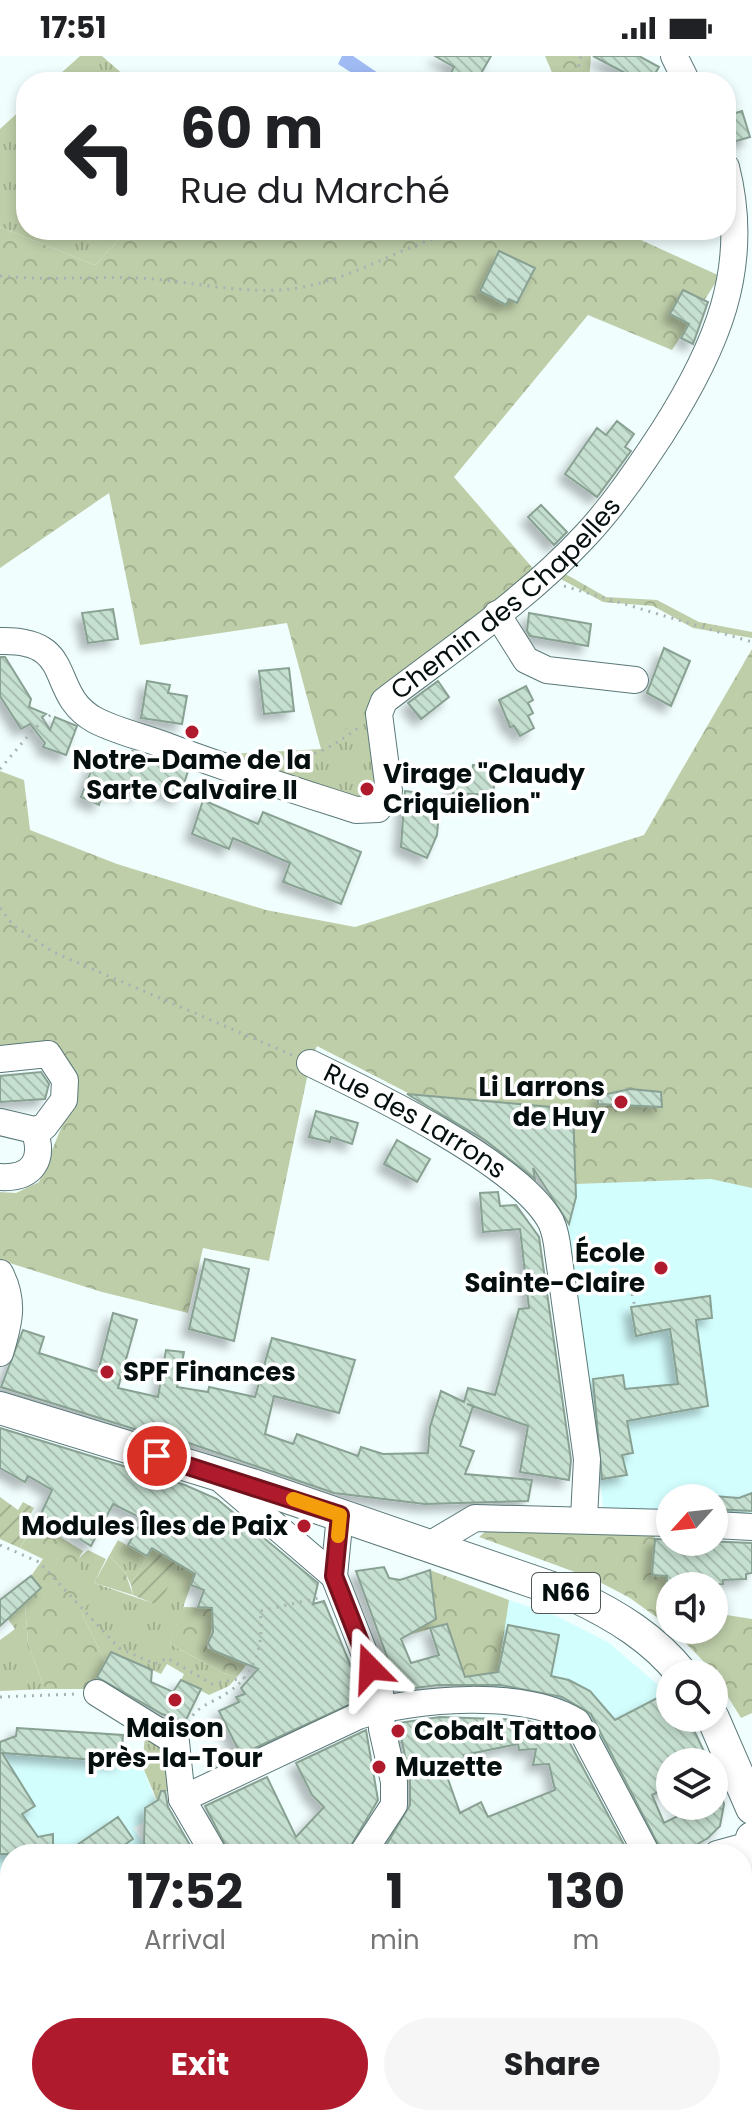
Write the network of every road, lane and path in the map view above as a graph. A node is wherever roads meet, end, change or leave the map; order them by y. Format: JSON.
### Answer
{"nodes":[{"id":1,"x":736,"y":223,"type":"edge"},
{"id":2,"x":433,"y":240,"type":"edge"},
{"id":3,"x":0,"y":276,"type":"edge"},
{"id":4,"x":542,"y":578,"type":"junction"},
{"id":5,"x":497,"y":614,"type":"junction"},
{"id":6,"x":0,"y":641,"type":"edge"},
{"id":7,"x":752,"y":642,"type":"edge"},
{"id":8,"x":635,"y":680,"type":"dead end"},
{"id":9,"x":72,"y":697,"type":"junction"},
{"id":10,"x":384,"y":701,"type":"junction"},
{"id":11,"x":275,"y":758,"type":"dead end"},
{"id":12,"x":0,"y":769,"type":"edge"},
{"id":13,"x":0,"y":908,"type":"edge"},
{"id":14,"x":0,"y":1059,"type":"edge"},
{"id":15,"x":310,"y":1063,"type":"joint"},
{"id":16,"x":0,"y":1122,"type":"edge"},
{"id":17,"x":34,"y":1130,"type":"junction"},
{"id":18,"x":0,"y":1177,"type":"edge"},
{"id":19,"x":0,"y":1273,"type":"edge"},
{"id":20,"x":632,"y":1294,"type":"dead end"},
{"id":21,"x":635,"y":1307,"type":"dead end"},
{"id":22,"x":0,"y":1353,"type":"edge"},
{"id":23,"x":0,"y":1408,"type":"edge"},
{"id":24,"x":214,"y":1474,"type":"junction"},
{"id":25,"x":340,"y":1515,"type":"junction"},
{"id":26,"x":584,"y":1518,"type":"junction"},
{"id":27,"x":656,"y":1522,"type":"edge"},
{"id":28,"x":728,"y":1526,"type":"edge"},
{"id":29,"x":752,"y":1527,"type":"edge"},
{"id":30,"x":431,"y":1544,"type":"junction"},
{"id":31,"x":0,"y":1545,"type":"edge"},
{"id":32,"x":338,"y":1584,"type":"junction"},
{"id":33,"x":671,"y":1660,"type":"edge"},
{"id":34,"x":244,"y":1678,"type":"junction"},
{"id":35,"x":97,"y":1693,"type":"joint"},
{"id":36,"x":0,"y":1697,"type":"edge"},
{"id":37,"x":382,"y":1708,"type":"junction"},
{"id":38,"x":719,"y":1732,"type":"edge"},
{"id":39,"x":176,"y":1742,"type":"junction"},
{"id":40,"x":182,"y":1799,"type":"junction"},
{"id":41,"x":752,"y":1808,"type":"edge"},
{"id":42,"x":208,"y":1844,"type":"edge"},
{"id":43,"x":369,"y":1844,"type":"edge"},
{"id":44,"x":642,"y":1844,"type":"edge"},
{"id":45,"x":752,"y":1896,"type":"edge"},
{"id":46,"x":752,"y":1920,"type":"edge"}],
"edges":[{"from":1,"to":4,"type":"street","name":"Chemin des Chapelles"},
{"from":2,"to":3,"type":"path"},
{"from":4,"to":5,"type":"street","name":"Chemin des Chapelles"},
{"from":4,"to":7,"type":"path"},
{"from":5,"to":8,"type":"street"},
{"from":5,"to":10,"type":"street","name":"Chemin des Chapelles"},
{"from":6,"to":9,"type":"street","name":"Chemin des Chapelles"},
{"from":9,"to":10,"type":"street","name":"Chemin des Chapelles"},
{"from":9,"to":12,"type":"path"},
{"from":10,"to":11,"type":"path"},
{"from":13,"to":15,"type":"path","name":"Rue des Larrons"},
{"from":14,"to":17,"type":"street"},
{"from":15,"to":26,"type":"street","name":"Rue des Larrons"},
{"from":16,"to":17,"type":"street"},
{"from":17,"to":18,"type":"street"},
{"from":19,"to":22,"type":"street"},
{"from":20,"to":21,"type":"path"},
{"from":23,"to":24,"type":"main road","number":"N66"},
{"from":24,"to":25,"type":"main road","number":"N66"},
{"from":24,"to":32,"type":"street"},
{"from":25,"to":30,"type":"main road","number":"N66"},
{"from":25,"to":32,"type":"street"},
{"from":26,"to":27,"type":"street"},
{"from":26,"to":30,"type":"street"},
{"from":28,"to":29,"type":"street"},
{"from":30,"to":33,"type":"main road","number":"N66"},
{"from":31,"to":34,"type":"path"},
{"from":32,"to":34,"type":"path"},
{"from":32,"to":37,"type":"street"},
{"from":34,"to":39,"type":"path"},
{"from":35,"to":36,"type":"path"},
{"from":35,"to":39,"type":"street"},
{"from":37,"to":40,"type":"street"},
{"from":37,"to":43,"type":"street"},
{"from":37,"to":44,"type":"street"},
{"from":38,"to":41,"type":"main road"},
{"from":39,"to":40,"type":"street"},
{"from":40,"to":42,"type":"street"},
{"from":45,"to":46,"type":"main road"}]}
